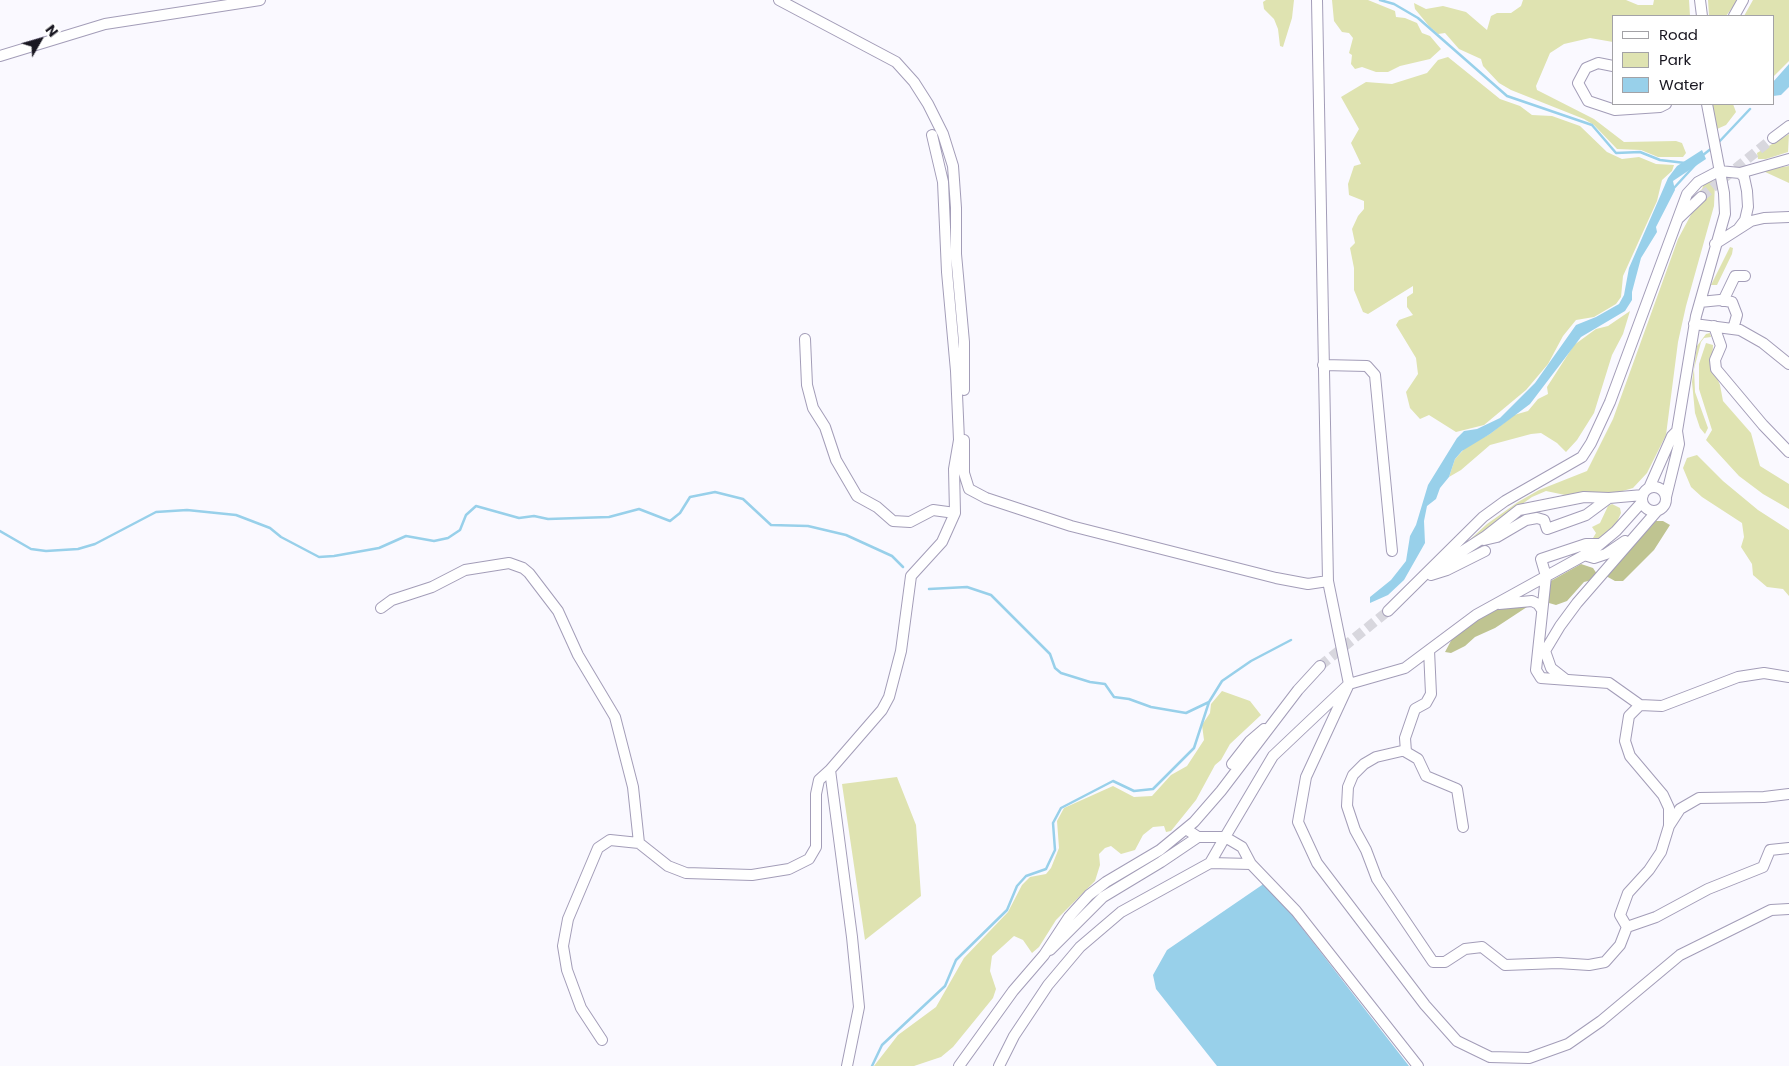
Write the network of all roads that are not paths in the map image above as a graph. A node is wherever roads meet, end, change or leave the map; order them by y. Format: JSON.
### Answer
{"nodes":[{"id":1,"x":260,"y":0,"type":"edge"},
{"id":2,"x":779,"y":0,"type":"edge"},
{"id":3,"x":1317,"y":0,"type":"edge"},
{"id":4,"x":1743,"y":0,"type":"edge"},
{"id":5,"x":1735,"y":15,"type":"edge"},
{"id":6,"x":0,"y":56,"type":"edge"},
{"id":7,"x":1612,"y":66,"type":"edge"},
{"id":8,"x":1661,"y":105,"type":"edge"},
{"id":9,"x":1707,"y":106,"type":"edge"},
{"id":10,"x":1789,"y":126,"type":"edge"},
{"id":11,"x":932,"y":136,"type":"dead end"},
{"id":12,"x":1773,"y":138,"type":"tunnel mouth"},
{"id":13,"x":1789,"y":159,"type":"edge"},
{"id":14,"x":1719,"y":171,"type":"junction"},
{"id":15,"x":1740,"y":173,"type":"junction"},
{"id":16,"x":1701,"y":197,"type":"tunnel mouth"},
{"id":17,"x":1789,"y":217,"type":"edge"},
{"id":18,"x":1675,"y":222,"type":"junction"},
{"id":19,"x":1736,"y":231,"type":"junction"},
{"id":20,"x":1716,"y":244,"type":"junction"},
{"id":21,"x":1746,"y":276,"type":"dead end"},
{"id":22,"x":1723,"y":301,"type":"junction"},
{"id":23,"x":1700,"y":302,"type":"junction"},
{"id":24,"x":1694,"y":324,"type":"junction"},
{"id":25,"x":1714,"y":326,"type":"junction"},
{"id":26,"x":1733,"y":329,"type":"junction"},
{"id":27,"x":805,"y":340,"type":"dead end"},
{"id":28,"x":1789,"y":364,"type":"edge"},
{"id":29,"x":1323,"y":366,"type":"junction"},
{"id":30,"x":1677,"y":431,"type":"junction"},
{"id":31,"x":1789,"y":452,"type":"edge"},
{"id":32,"x":1645,"y":495,"type":"junction"},
{"id":33,"x":1666,"y":497,"type":"junction"},
{"id":34,"x":1609,"y":498,"type":"junction"},
{"id":35,"x":1657,"y":511,"type":"junction"},
{"id":36,"x":956,"y":512,"type":"junction"},
{"id":37,"x":1647,"y":522,"type":"junction"},
{"id":38,"x":1479,"y":541,"type":"junction"},
{"id":39,"x":1392,"y":551,"type":"dead end"},
{"id":40,"x":1486,"y":551,"type":"dead end"},
{"id":41,"x":1564,"y":551,"type":"junction"},
{"id":42,"x":1582,"y":551,"type":"junction"},
{"id":43,"x":1569,"y":563,"type":"junction"},
{"id":44,"x":1546,"y":576,"type":"junction"},
{"id":45,"x":1422,"y":577,"type":"junction"},
{"id":46,"x":1328,"y":581,"type":"junction"},
{"id":47,"x":1496,"y":604,"type":"junction"},
{"id":48,"x":381,"y":608,"type":"dead end"},
{"id":49,"x":1542,"y":610,"type":"junction"},
{"id":50,"x":1388,"y":611,"type":"tunnel mouth"},
{"id":51,"x":1429,"y":650,"type":"junction"},
{"id":52,"x":1320,"y":666,"type":"tunnel mouth"},
{"id":53,"x":1789,"y":670,"type":"edge"},
{"id":54,"x":1777,"y":675,"type":"junction"},
{"id":55,"x":1789,"y":677,"type":"edge"},
{"id":56,"x":1565,"y":679,"type":"junction"},
{"id":57,"x":1349,"y":684,"type":"junction"},
{"id":58,"x":1640,"y":705,"type":"junction"},
{"id":59,"x":1406,"y":750,"type":"junction"},
{"id":60,"x":830,"y":770,"type":"junction"},
{"id":61,"x":1789,"y":794,"type":"edge"},
{"id":62,"x":1669,"y":826,"type":"junction"},
{"id":63,"x":1463,"y":827,"type":"dead end"},
{"id":64,"x":1186,"y":829,"type":"junction"},
{"id":65,"x":1198,"y":836,"type":"junction"},
{"id":66,"x":1225,"y":837,"type":"junction"},
{"id":67,"x":639,"y":843,"type":"junction"},
{"id":68,"x":1789,"y":848,"type":"edge"},
{"id":69,"x":1210,"y":863,"type":"junction"},
{"id":70,"x":1251,"y":864,"type":"junction"},
{"id":71,"x":1789,"y":909,"type":"edge"},
{"id":72,"x":1627,"y":927,"type":"junction"},
{"id":73,"x":1044,"y":955,"type":"junction"},
{"id":74,"x":602,"y":1040,"type":"dead end"},
{"id":75,"x":847,"y":1066,"type":"edge"},
{"id":76,"x":959,"y":1066,"type":"edge"},
{"id":77,"x":999,"y":1066,"type":"edge"},
{"id":78,"x":1418,"y":1066,"type":"edge"}],
"edges":[{"from":1,"to":6,"type":"street"},
{"from":2,"to":46,"type":"street"},
{"from":3,"to":29,"type":"street"},
{"from":4,"to":5,"type":"street"},
{"from":7,"to":8,"type":"street"},
{"from":9,"to":14,"type":"street"},
{"from":10,"to":12,"type":"street"},
{"from":11,"to":36,"type":"street"},
{"from":13,"to":15,"type":"street"},
{"from":14,"to":15,"type":"street"},
{"from":14,"to":18,"type":"street"},
{"from":14,"to":20,"type":"street"},
{"from":15,"to":19,"type":"street"},
{"from":16,"to":18,"type":"street"},
{"from":17,"to":19,"type":"street"},
{"from":18,"to":45,"type":"street"},
{"from":19,"to":20,"type":"street"},
{"from":20,"to":23,"type":"street"},
{"from":21,"to":22,"type":"street"},
{"from":22,"to":23,"type":"street"},
{"from":22,"to":26,"type":"street"},
{"from":23,"to":24,"type":"street"},
{"from":24,"to":25,"type":"street"},
{"from":24,"to":30,"type":"street"},
{"from":25,"to":26,"type":"street"},
{"from":25,"to":31,"type":"street"},
{"from":26,"to":28,"type":"street"},
{"from":27,"to":36,"type":"street"},
{"from":29,"to":39,"type":"street"},
{"from":29,"to":46,"type":"street"},
{"from":30,"to":32,"type":"street"},
{"from":30,"to":33,"type":"street"},
{"from":32,"to":33,"type":"street"},
{"from":32,"to":34,"type":"street"},
{"from":32,"to":35,"type":"street"},
{"from":32,"to":42,"type":"street"},
{"from":33,"to":35,"type":"street"},
{"from":34,"to":38,"type":"street"},
{"from":34,"to":38,"type":"street"},
{"from":35,"to":37,"type":"street"},
{"from":36,"to":60,"type":"street"},
{"from":37,"to":42,"type":"street"},
{"from":37,"to":56,"type":"street"},
{"from":38,"to":45,"type":"street"},
{"from":40,"to":45,"type":"street"},
{"from":41,"to":42,"type":"street"},
{"from":41,"to":43,"type":"street"},
{"from":41,"to":44,"type":"street"},
{"from":42,"to":43,"type":"street"},
{"from":43,"to":44,"type":"street"},
{"from":44,"to":47,"type":"street"},
{"from":44,"to":49,"type":"street"},
{"from":45,"to":50,"type":"street"},
{"from":46,"to":57,"type":"street"},
{"from":47,"to":49,"type":"street"},
{"from":47,"to":51,"type":"street"},
{"from":48,"to":67,"type":"street"},
{"from":49,"to":56,"type":"street"},
{"from":51,"to":57,"type":"street"},
{"from":51,"to":59,"type":"street"},
{"from":52,"to":64,"type":"street"},
{"from":53,"to":54,"type":"street"},
{"from":54,"to":55,"type":"street"},
{"from":54,"to":58,"type":"street"},
{"from":56,"to":58,"type":"street"},
{"from":57,"to":66,"type":"street"},
{"from":57,"to":71,"type":"street"},
{"from":58,"to":62,"type":"street"},
{"from":59,"to":63,"type":"street"},
{"from":59,"to":72,"type":"street"},
{"from":60,"to":67,"type":"street"},
{"from":60,"to":75,"type":"street"},
{"from":61,"to":62,"type":"street"},
{"from":62,"to":72,"type":"street"},
{"from":64,"to":65,"type":"street"},
{"from":64,"to":73,"type":"street"},
{"from":65,"to":66,"type":"street"},
{"from":65,"to":73,"type":"street"},
{"from":66,"to":69,"type":"street"},
{"from":66,"to":70,"type":"street"},
{"from":67,"to":74,"type":"street"},
{"from":68,"to":72,"type":"street"},
{"from":69,"to":70,"type":"street"},
{"from":69,"to":77,"type":"street"},
{"from":70,"to":78,"type":"street"},
{"from":73,"to":76,"type":"street"}]}
